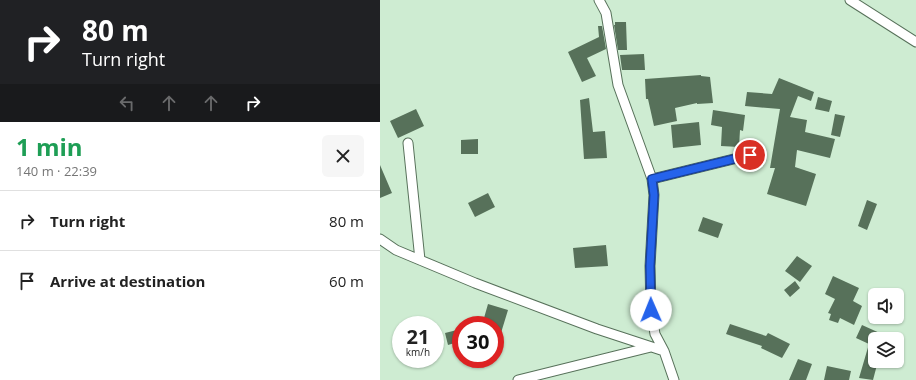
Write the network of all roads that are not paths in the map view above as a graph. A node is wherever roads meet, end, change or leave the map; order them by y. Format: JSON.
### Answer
{"nodes":[{"id":1,"x":599,"y":0,"type":"edge"},
{"id":2,"x":850,"y":0,"type":"edge"},
{"id":3,"x":916,"y":42,"type":"edge"},
{"id":4,"x":408,"y":143,"type":"dead end"},
{"id":5,"x":750,"y":155,"type":"dead end"},
{"id":6,"x":652,"y":179,"type":"junction"},
{"id":7,"x":380,"y":239,"type":"edge"},
{"id":8,"x":420,"y":260,"type":"junction"},
{"id":9,"x":651,"y":347,"type":"junction"},
{"id":10,"x":664,"y":351,"type":"junction"},
{"id":11,"x":518,"y":380,"type":"edge"},
{"id":12,"x":674,"y":380,"type":"edge"}],
"edges":[{"from":1,"to":6,"type":"street"},
{"from":2,"to":3,"type":"street"},
{"from":4,"to":8,"type":"street"},
{"from":5,"to":6,"type":"street"},
{"from":6,"to":10,"type":"street"},
{"from":7,"to":8,"type":"street"},
{"from":8,"to":9,"type":"street"},
{"from":9,"to":10,"type":"street"},
{"from":9,"to":11,"type":"street"},
{"from":10,"to":12,"type":"street"}]}
